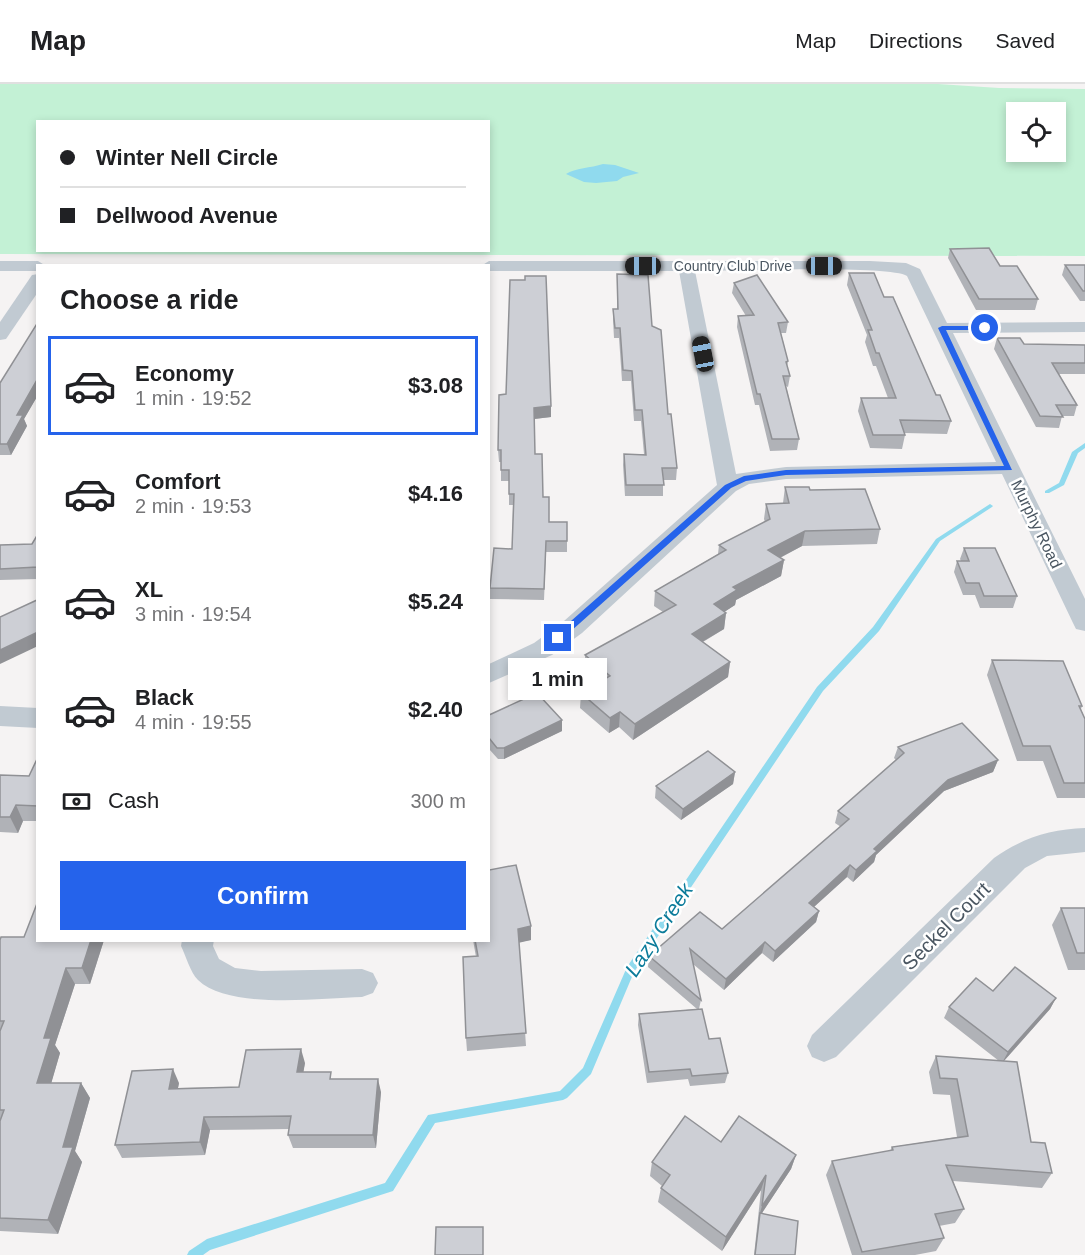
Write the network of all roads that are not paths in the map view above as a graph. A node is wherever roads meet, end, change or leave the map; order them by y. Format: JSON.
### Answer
{"nodes":[{"id":1,"x":0,"y":266,"type":"edge"},
{"id":2,"x":36,"y":266,"type":"edge"},
{"id":3,"x":490,"y":266,"type":"edge"},
{"id":4,"x":686,"y":266,"type":"junction"},
{"id":5,"x":36,"y":282,"type":"edge"},
{"id":6,"x":1085,"y":327,"type":"edge"},
{"id":7,"x":942,"y":328,"type":"junction"},
{"id":8,"x":0,"y":335,"type":"edge"},
{"id":9,"x":1010,"y":468,"type":"junction"},
{"id":10,"x":728,"y":486,"type":"junction"},
{"id":11,"x":1085,"y":622,"type":"edge"},
{"id":12,"x":490,"y":674,"type":"edge"},
{"id":13,"x":0,"y":716,"type":"edge"},
{"id":14,"x":36,"y":718,"type":"edge"},
{"id":15,"x":1085,"y":840,"type":"edge"},
{"id":16,"x":198,"y":942,"type":"edge"},
{"id":17,"x":362,"y":983,"type":"dead end"},
{"id":18,"x":824,"y":1046,"type":"dead end"}],
"edges":[{"from":1,"to":2,"type":"street"},
{"from":3,"to":4,"type":"street","name":"Country Club Drive"},
{"from":4,"to":7,"type":"street","name":"Country Club Drive"},
{"from":4,"to":10,"type":"street"},
{"from":5,"to":8,"type":"street"},
{"from":6,"to":7,"type":"street"},
{"from":7,"to":9,"type":"street","name":"Murphy Road"},
{"from":9,"to":10,"type":"street"},
{"from":9,"to":11,"type":"street","name":"Murphy Road"},
{"from":10,"to":12,"type":"street"},
{"from":13,"to":14,"type":"street"},
{"from":15,"to":18,"type":"street","name":"Seckel Court"},
{"from":16,"to":17,"type":"street"}]}
